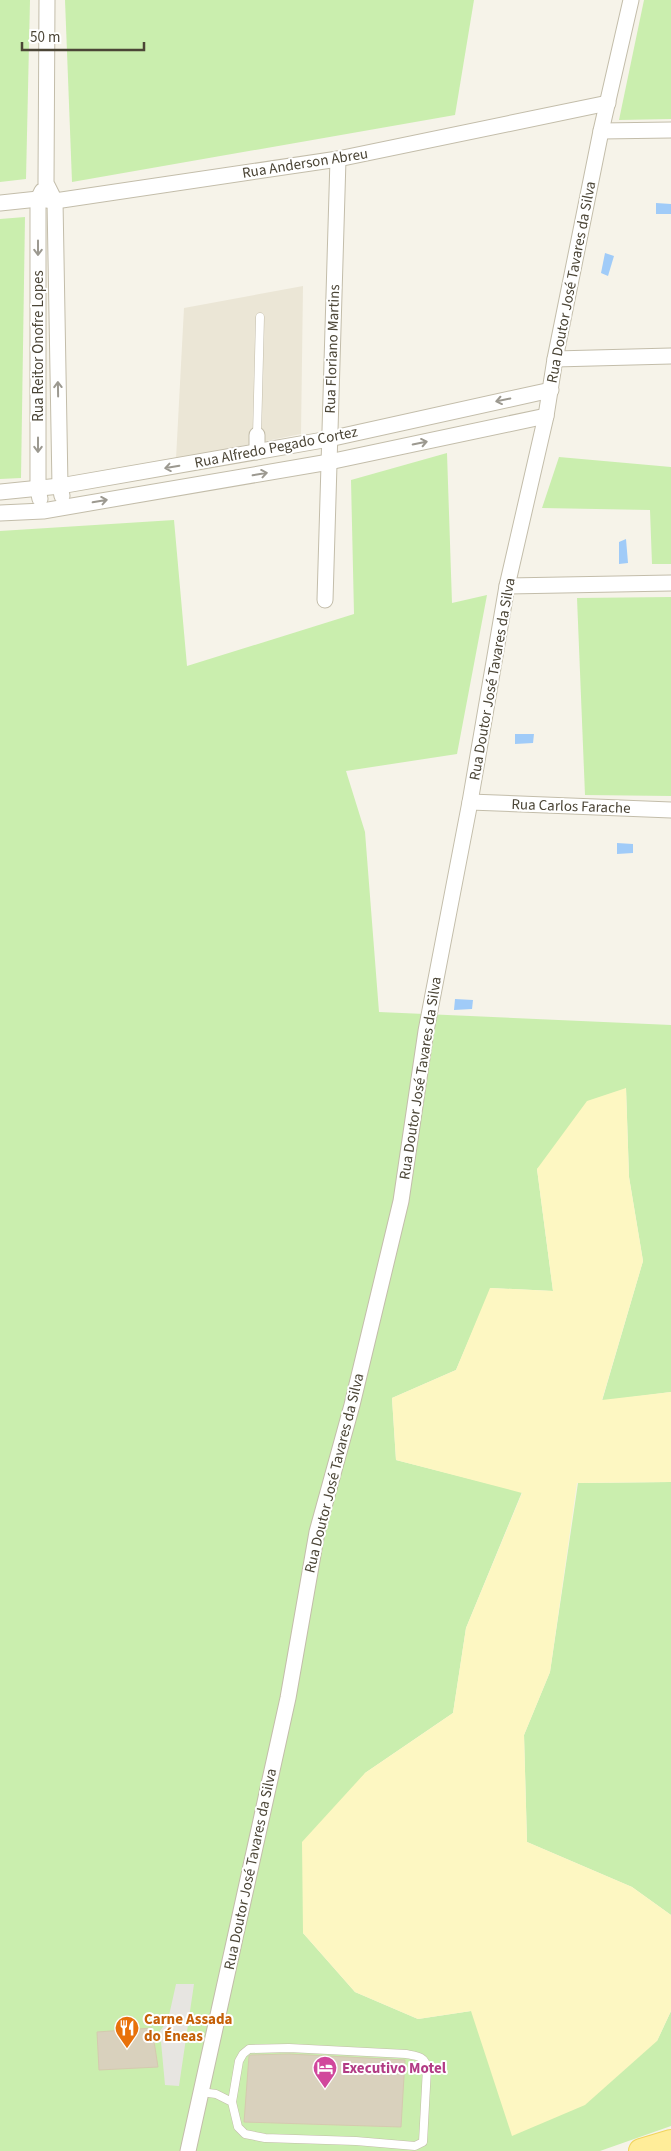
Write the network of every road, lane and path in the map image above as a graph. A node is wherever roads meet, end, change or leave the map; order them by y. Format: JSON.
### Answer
{"nodes":[{"id":1,"x":47,"y":0,"type":"edge"},
{"id":2,"x":631,"y":0,"type":"edge"},
{"id":3,"x":608,"y":103,"type":"junction"},
{"id":4,"x":671,"y":130,"type":"edge"},
{"id":5,"x":601,"y":131,"type":"junction"},
{"id":6,"x":338,"y":159,"type":"junction"},
{"id":7,"x":46,"y":183,"type":"junction"},
{"id":8,"x":38,"y":199,"type":"junction"},
{"id":9,"x":55,"y":201,"type":"junction"},
{"id":10,"x":0,"y":203,"type":"edge"},
{"id":11,"x":260,"y":317,"type":"dead end"},
{"id":12,"x":671,"y":356,"type":"edge"},
{"id":13,"x":555,"y":358,"type":"junction"},
{"id":14,"x":550,"y":390,"type":"junction"},
{"id":15,"x":546,"y":416,"type":"junction"},
{"id":16,"x":257,"y":435,"type":"joint"},
{"id":17,"x":329,"y":439,"type":"junction"},
{"id":18,"x":256,"y":452,"type":"junction"},
{"id":19,"x":329,"y":462,"type":"junction"},
{"id":20,"x":60,"y":486,"type":"junction"},
{"id":21,"x":38,"y":490,"type":"junction"},
{"id":22,"x":0,"y":492,"type":"edge"},
{"id":23,"x":64,"y":507,"type":"junction"},
{"id":24,"x":42,"y":511,"type":"junction"},
{"id":25,"x":0,"y":513,"type":"edge"},
{"id":26,"x":671,"y":583,"type":"edge"},
{"id":27,"x":507,"y":586,"type":"junction"},
{"id":28,"x":324,"y":600,"type":"dead end"},
{"id":29,"x":470,"y":802,"type":"junction"},
{"id":30,"x":671,"y":810,"type":"edge"},
{"id":31,"x":201,"y":2092,"type":"junction"},
{"id":32,"x":232,"y":2102,"type":"junction"},
{"id":33,"x":671,"y":2142,"type":"edge"},
{"id":34,"x":188,"y":2151,"type":"edge"},
{"id":35,"x":641,"y":2151,"type":"edge"}],
"edges":[{"from":1,"to":7,"type":"street","name":"Rua Reitor Onofre Lopes"},
{"from":2,"to":3,"type":"street","name":"Rua Doutor José Tavares da Silva"},
{"from":3,"to":5,"type":"street","name":"Rua Doutor José Tavares da Silva"},
{"from":3,"to":6,"type":"street","name":"Rua Anderson Abreu"},
{"from":4,"to":5,"type":"street"},
{"from":5,"to":13,"type":"street","name":"Rua Doutor José Tavares da Silva"},
{"from":6,"to":9,"type":"street","name":"Rua Anderson Abreu"},
{"from":6,"to":17,"type":"street","name":"Rua Floriano Martins"},
{"from":7,"to":8,"type":"street","name":"Rua Reitor Onofre Lopes"},
{"from":7,"to":9,"type":"street","name":"Rua Reitor Onofre Lopes"},
{"from":8,"to":9,"type":"street","name":"Rua Anderson Abreu"},
{"from":8,"to":10,"type":"street","name":"Rua Anderson Abreu"},
{"from":8,"to":21,"type":"street","name":"Rua Reitor Onofre Lopes","one_way":true},
{"from":20,"to":9,"type":"street","name":"Rua Reitor Onofre Lopes","one_way":true},
{"from":11,"to":16,"type":"lane"},
{"from":12,"to":13,"type":"street"},
{"from":13,"to":14,"type":"street","name":"Rua Doutor José Tavares da Silva"},
{"from":14,"to":15,"type":"street","name":"Rua Doutor José Tavares da Silva"},
{"from":14,"to":17,"type":"street","name":"Rua Alfredo Pegado Cortez","one_way":true},
{"from":19,"to":15,"type":"street","name":"Rua Alfredo Pegado Cortez","one_way":true},
{"from":15,"to":27,"type":"street","name":"Rua Doutor José Tavares da Silva"},
{"from":16,"to":18,"type":"street"},
{"from":17,"to":18,"type":"street","name":"Rua Alfredo Pegado Cortez"},
{"from":17,"to":19,"type":"street","name":"Rua Floriano Martins"},
{"from":18,"to":20,"type":"street","name":"Rua Alfredo Pegado Cortez","one_way":true},
{"from":23,"to":19,"type":"street","name":"Rua Alfredo Pegado Cortez","one_way":true},
{"from":19,"to":28,"type":"street","name":"Rua Floriano Martins"},
{"from":20,"to":21,"type":"street","name":"Rua Alfredo Pegado Cortez"},
{"from":20,"to":23,"type":"street","name":"Rua Reitor Onofre Lopes"},
{"from":21,"to":22,"type":"street","name":"Rua Alfredo Pegado Cortez"},
{"from":21,"to":24,"type":"street","name":"Rua Reitor Onofre Lopes"},
{"from":23,"to":24,"type":"street","name":"Rua Alfredo Pegado Cortez"},
{"from":24,"to":25,"type":"street","name":"Rua Alfredo Pegado Cortez"},
{"from":26,"to":27,"type":"street"},
{"from":27,"to":29,"type":"street","name":"Rua Doutor José Tavares da Silva"},
{"from":29,"to":30,"type":"street","name":"Rua Carlos Farache"},
{"from":29,"to":31,"type":"street","name":"Rua Doutor José Tavares da Silva"},
{"from":31,"to":32,"type":"lane"},
{"from":31,"to":34,"type":"street","name":"Rua Doutor José Tavares da Silva"},
{"from":32,"to":32,"type":"lane"},
{"from":33,"to":35,"type":"main road"}]}
